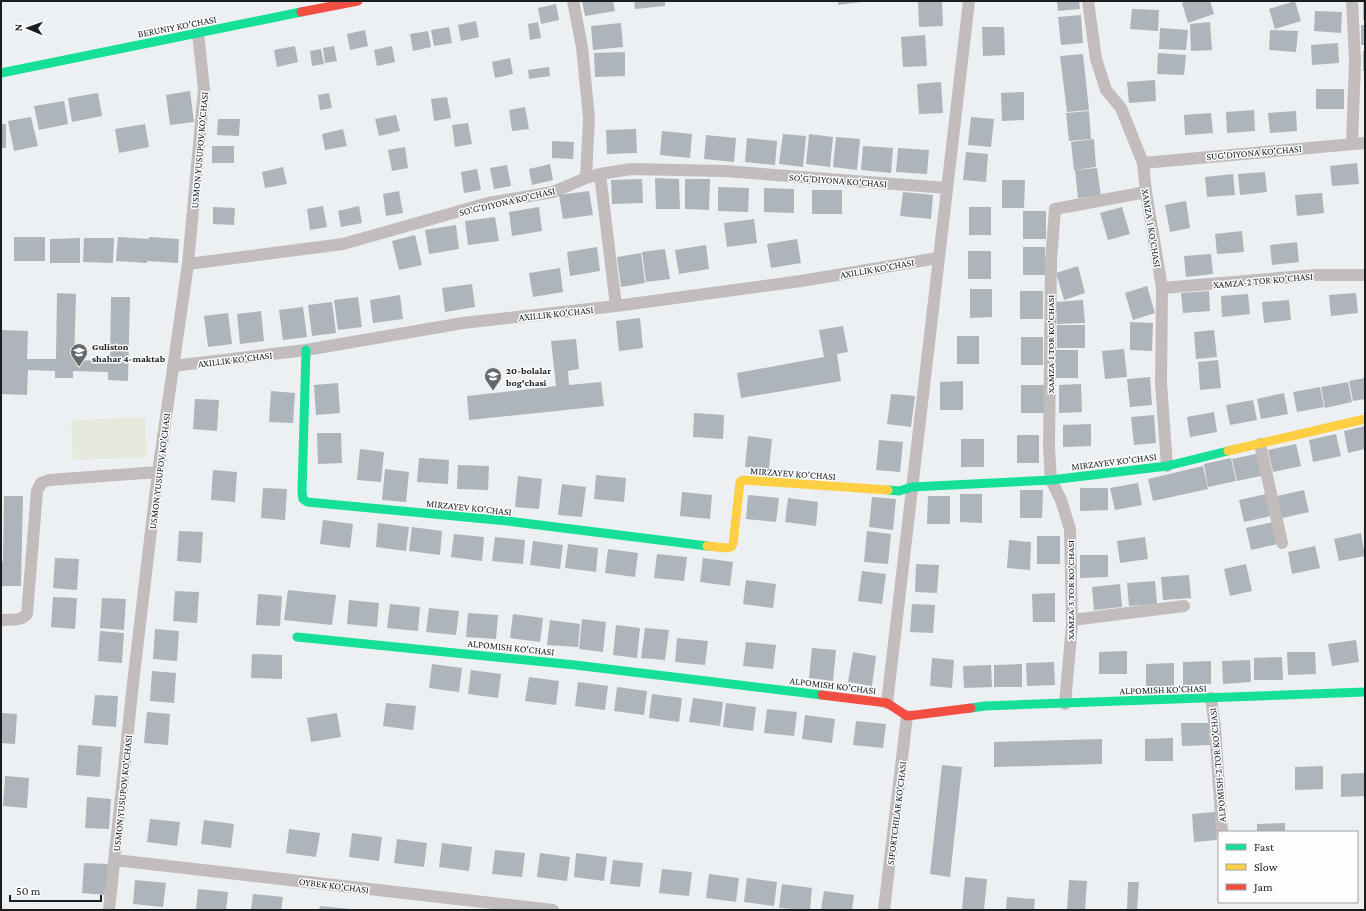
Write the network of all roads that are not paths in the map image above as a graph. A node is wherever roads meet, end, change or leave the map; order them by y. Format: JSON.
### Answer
{"nodes":[{"id":1,"x":358,"y":1,"type":"edge"},
{"id":2,"x":573,"y":1,"type":"edge"},
{"id":3,"x":969,"y":1,"type":"edge"},
{"id":4,"x":1088,"y":1,"type":"edge"},
{"id":5,"x":1352,"y":1,"type":"edge"},
{"id":6,"x":198,"y":32,"type":"junction"},
{"id":7,"x":1,"y":73,"type":"edge"},
{"id":8,"x":1365,"y":142,"type":"edge"},
{"id":9,"x":1352,"y":143,"type":"junction"},
{"id":10,"x":1143,"y":163,"type":"junction"},
{"id":11,"x":600,"y":174,"type":"junction"},
{"id":12,"x":586,"y":178,"type":"junction"},
{"id":13,"x":947,"y":188,"type":"junction"},
{"id":14,"x":1146,"y":192,"type":"junction"},
{"id":15,"x":938,"y":258,"type":"junction"},
{"id":16,"x":188,"y":264,"type":"junction"},
{"id":17,"x":1365,"y":275,"type":"edge"},
{"id":18,"x":1162,"y":288,"type":"junction"},
{"id":19,"x":616,"y":306,"type":"junction"},
{"id":20,"x":306,"y":350,"type":"junction"},
{"id":21,"x":173,"y":366,"type":"junction"},
{"id":22,"x":1365,"y":419,"type":"edge"},
{"id":23,"x":1260,"y":444,"type":"junction"},
{"id":24,"x":1167,"y":466,"type":"junction"},
{"id":25,"x":158,"y":472,"type":"junction"},
{"id":26,"x":1051,"y":480,"type":"junction"},
{"id":27,"x":912,"y":487,"type":"junction"},
{"id":28,"x":1282,"y":543,"type":"dead end"},
{"id":29,"x":1184,"y":606,"type":"dead end"},
{"id":30,"x":1,"y":620,"type":"edge"},
{"id":31,"x":1072,"y":620,"type":"junction"},
{"id":32,"x":297,"y":637,"type":"dead end"},
{"id":33,"x":1365,"y":692,"type":"edge"},
{"id":34,"x":1211,"y":698,"type":"junction"},
{"id":35,"x":887,"y":703,"type":"junction"},
{"id":36,"x":1064,"y":704,"type":"junction"},
{"id":37,"x":908,"y":716,"type":"junction"},
{"id":38,"x":1222,"y":831,"type":"edge"},
{"id":39,"x":115,"y":860,"type":"junction"},
{"id":40,"x":109,"y":910,"type":"edge"},
{"id":41,"x":553,"y":910,"type":"edge"},
{"id":42,"x":884,"y":910,"type":"edge"}],
"edges":[{"from":1,"to":6,"type":"street","name":"BERUNIY KO'CHASI"},
{"from":2,"to":12,"type":"street"},
{"from":3,"to":13,"type":"street"},
{"from":4,"to":10,"type":"street","name":"XAMZA-1 KO'CHASI"},
{"from":5,"to":9,"type":"street"},
{"from":6,"to":7,"type":"street","name":"BERUNIY KO'CHASI"},
{"from":6,"to":16,"type":"street","name":"USMON YUSUPOV KO'CHASI"},
{"from":8,"to":9,"type":"street","name":"SUG'DIYONA KO'CHASI"},
{"from":9,"to":10,"type":"street","name":"SUG'DIYONA KO'CHASI"},
{"from":10,"to":14,"type":"street","name":"XAMZA-1 KO'CHASI"},
{"from":11,"to":12,"type":"street","name":"SO'G'DIYONA KO'CHASI"},
{"from":11,"to":13,"type":"street","name":"SO'G'DIYONA KO'CHASI"},
{"from":11,"to":19,"type":"street"},
{"from":12,"to":16,"type":"street","name":"SO'G'DIYONA KO'CHASI"},
{"from":13,"to":15,"type":"street"},
{"from":14,"to":18,"type":"street","name":"XAMZA-1 KO'CHASI"},
{"from":14,"to":26,"type":"street","name":"XAMZA-1 TOR KO'CHASI"},
{"from":15,"to":19,"type":"street","name":"AXILLIK KO'CHASI"},
{"from":15,"to":27,"type":"street"},
{"from":16,"to":21,"type":"street","name":"USMON YUSUPOV KO'CHASI"},
{"from":17,"to":18,"type":"street","name":"XAMZA-2 TOR KO'CHASI"},
{"from":18,"to":24,"type":"street","name":"XAMZA-1 KO'CHASI"},
{"from":19,"to":20,"type":"street","name":"AXILLIK KO'CHASI"},
{"from":20,"to":21,"type":"street","name":"AXILLIK KO'CHASI"},
{"from":20,"to":27,"type":"street","name":"MIRZAYEV KO'CHASI"},
{"from":21,"to":25,"type":"street","name":"USMON YUSUPOV KO'CHASI"},
{"from":22,"to":23,"type":"street","name":"MIRZAYEV KO'CHASI"},
{"from":23,"to":24,"type":"street","name":"MIRZAYEV KO'CHASI"},
{"from":23,"to":28,"type":"street"},
{"from":24,"to":26,"type":"street","name":"MIRZAYEV KO'CHASI"},
{"from":25,"to":30,"type":"street"},
{"from":25,"to":39,"type":"street","name":"USMON YUSUPOV KO'CHASI"},
{"from":26,"to":27,"type":"street","name":"MIRZAYEV KO'CHASI"},
{"from":26,"to":31,"type":"street","name":"XAMZA-3 TOR KO'CHASI"},
{"from":27,"to":35,"type":"street"},
{"from":29,"to":31,"type":"street"},
{"from":31,"to":36,"type":"street","name":"XAMZA-3 TOR KO'CHASI"},
{"from":32,"to":35,"type":"street","name":"ALPOMISH KO'CHASI"},
{"from":33,"to":34,"type":"street","name":"ALPOMISH KO'CHASI"},
{"from":34,"to":36,"type":"street","name":"ALPOMISH KO'CHASI"},
{"from":34,"to":38,"type":"street","name":"ALPOMISH-2 TOR KO'CHASI"},
{"from":35,"to":37,"type":"street","name":"ALPOMISH KO'CHASI"},
{"from":36,"to":37,"type":"street","name":"ALPOMISH KO'CHASI"},
{"from":37,"to":42,"type":"street","name":"SIPORTCHILAR KO'CHASI"},
{"from":39,"to":40,"type":"street","name":"USMON YUSUPOV KO'CHASI"},
{"from":39,"to":41,"type":"street","name":"OYBEK KO'CHASI"}]}
